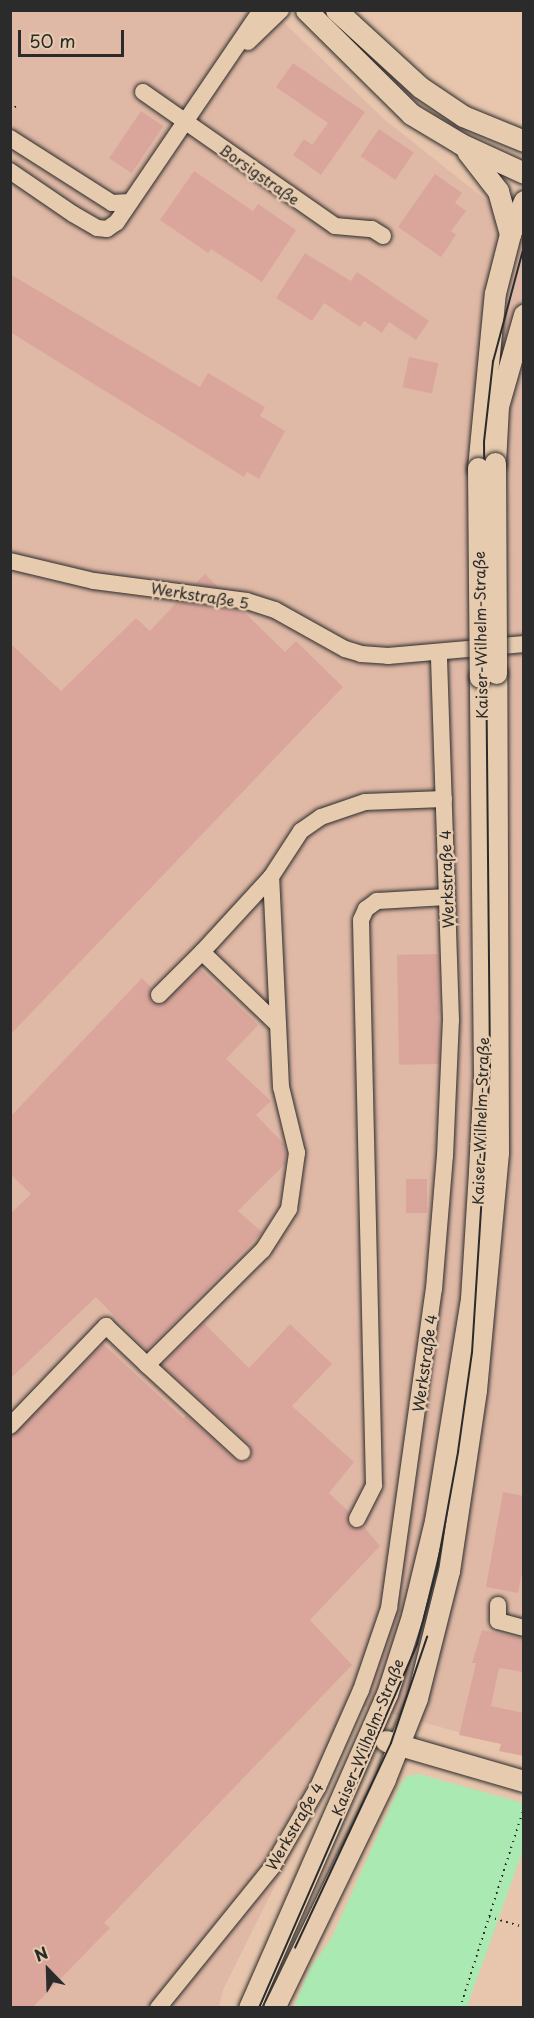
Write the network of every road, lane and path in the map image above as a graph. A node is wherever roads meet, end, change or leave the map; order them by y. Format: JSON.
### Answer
{"nodes":[{"id":1,"x":261,"y":10,"type":"edge"},
{"id":2,"x":281,"y":10,"type":"edge"},
{"id":3,"x":306,"y":10,"type":"edge"},
{"id":4,"x":336,"y":10,"type":"edge"},
{"id":5,"x":228,"y":62,"type":"junction"},
{"id":6,"x":143,"y":92,"type":"dead end"},
{"id":7,"x":19,"y":104,"type":"dead end"},
{"id":8,"x":10,"y":111,"type":"edge"},
{"id":9,"x":185,"y":122,"type":"junction"},
{"id":10,"x":10,"y":138,"type":"edge"},
{"id":11,"x":524,"y":141,"type":"edge"},
{"id":12,"x":461,"y":144,"type":"junction"},
{"id":13,"x":10,"y":171,"type":"edge"},
{"id":14,"x":524,"y":173,"type":"edge"},
{"id":15,"x":524,"y":201,"type":"edge"},
{"id":16,"x":130,"y":202,"type":"junction"},
{"id":17,"x":510,"y":234,"type":"junction"},
{"id":18,"x":383,"y":236,"type":"dead end"},
{"id":19,"x":524,"y":315,"type":"edge"},
{"id":20,"x":524,"y":344,"type":"edge"},
{"id":21,"x":510,"y":367,"type":"junction"},
{"id":22,"x":486,"y":465,"type":"junction"},
{"id":23,"x":10,"y":561,"type":"edge"},
{"id":24,"x":524,"y":644,"type":"edge"},
{"id":25,"x":440,"y":652,"type":"junction"},
{"id":26,"x":488,"y":675,"type":"junction"},
{"id":27,"x":444,"y":799,"type":"junction"},
{"id":28,"x":271,"y":877,"type":"junction"},
{"id":29,"x":447,"y":897,"type":"junction"},
{"id":30,"x":202,"y":952,"type":"junction"},
{"id":31,"x":159,"y":995,"type":"dead end"},
{"id":32,"x":277,"y":1024,"type":"junction"},
{"id":33,"x":147,"y":1365,"type":"junction"},
{"id":34,"x":10,"y":1426,"type":"edge"},
{"id":35,"x":243,"y":1452,"type":"dead end"},
{"id":36,"x":357,"y":1519,"type":"dead end"},
{"id":37,"x":498,"y":1605,"type":"dead end"},
{"id":38,"x":524,"y":1628,"type":"edge"},
{"id":39,"x":370,"y":1736,"type":"junction"},
{"id":40,"x":399,"y":1745,"type":"junction"},
{"id":41,"x":524,"y":1781,"type":"edge"},
{"id":42,"x":524,"y":1808,"type":"edge"},
{"id":43,"x":489,"y":1917,"type":"junction"},
{"id":44,"x":524,"y":1927,"type":"edge"},
{"id":45,"x":158,"y":2007,"type":"edge"},
{"id":46,"x":249,"y":2007,"type":"edge"},
{"id":47,"x":274,"y":2007,"type":"edge"},
{"id":48,"x":460,"y":2007,"type":"edge"}],
"edges":[{"from":1,"to":5,"type":"street"},
{"from":2,"to":5,"type":"street"},
{"from":3,"to":12,"type":"main road"},
{"from":4,"to":11,"type":"main road"},
{"from":5,"to":9,"type":"street"},
{"from":6,"to":9,"type":"street","name":"Borsigstraße"},
{"from":7,"to":8,"type":"path"},
{"from":9,"to":16,"type":"street"},
{"from":9,"to":18,"type":"street","name":"Borsigstraße"},
{"from":10,"to":16,"type":"street"},
{"from":12,"to":14,"type":"main road"},
{"from":12,"to":17,"type":"main road"},
{"from":13,"to":16,"type":"street"},
{"from":15,"to":17,"type":"main road","name":"Kaiser-Wilhelm-Straße"},
{"from":17,"to":22,"type":"main road","name":"Kaiser-Wilhelm-Straße"},
{"from":19,"to":21,"type":"main road","name":"Kaiser-Wilhelm-Straße"},
{"from":20,"to":21,"type":"main road"},
{"from":21,"to":22,"type":"main road","name":"Kaiser-Wilhelm-Straße"},
{"from":22,"to":26,"type":"main road","name":"Kaiser-Wilhelm-Straße","bridge":true},
{"from":23,"to":25,"type":"street","name":"Werkstraße 5"},
{"from":24,"to":25,"type":"street","name":"Werkstraße 5"},
{"from":25,"to":27,"type":"street","name":"Werkstraße 4"},
{"from":26,"to":39,"type":"main road","name":"Kaiser-Wilhelm-Straße"},
{"from":26,"to":40,"type":"main road","name":"Kaiser-Wilhelm-Straße"},
{"from":27,"to":28,"type":"street"},
{"from":27,"to":29,"type":"street","name":"Werkstraße 4"},
{"from":28,"to":30,"type":"street"},
{"from":28,"to":32,"type":"street"},
{"from":29,"to":36,"type":"street"},
{"from":29,"to":45,"type":"street","name":"Werkstraße 4"},
{"from":30,"to":31,"type":"street"},
{"from":30,"to":32,"type":"street"},
{"from":32,"to":33,"type":"street"},
{"from":33,"to":34,"type":"street"},
{"from":33,"to":35,"type":"street"},
{"from":37,"to":38,"type":"street"},
{"from":39,"to":40,"type":"main road"},
{"from":39,"to":46,"type":"main road","name":"Kaiser-Wilhelm-Straße"},
{"from":40,"to":41,"type":"main road"},
{"from":40,"to":47,"type":"main road","name":"Kaiser-Wilhelm-Straße"},
{"from":42,"to":43,"type":"path"},
{"from":43,"to":44,"type":"path"},
{"from":43,"to":48,"type":"path"}]}
